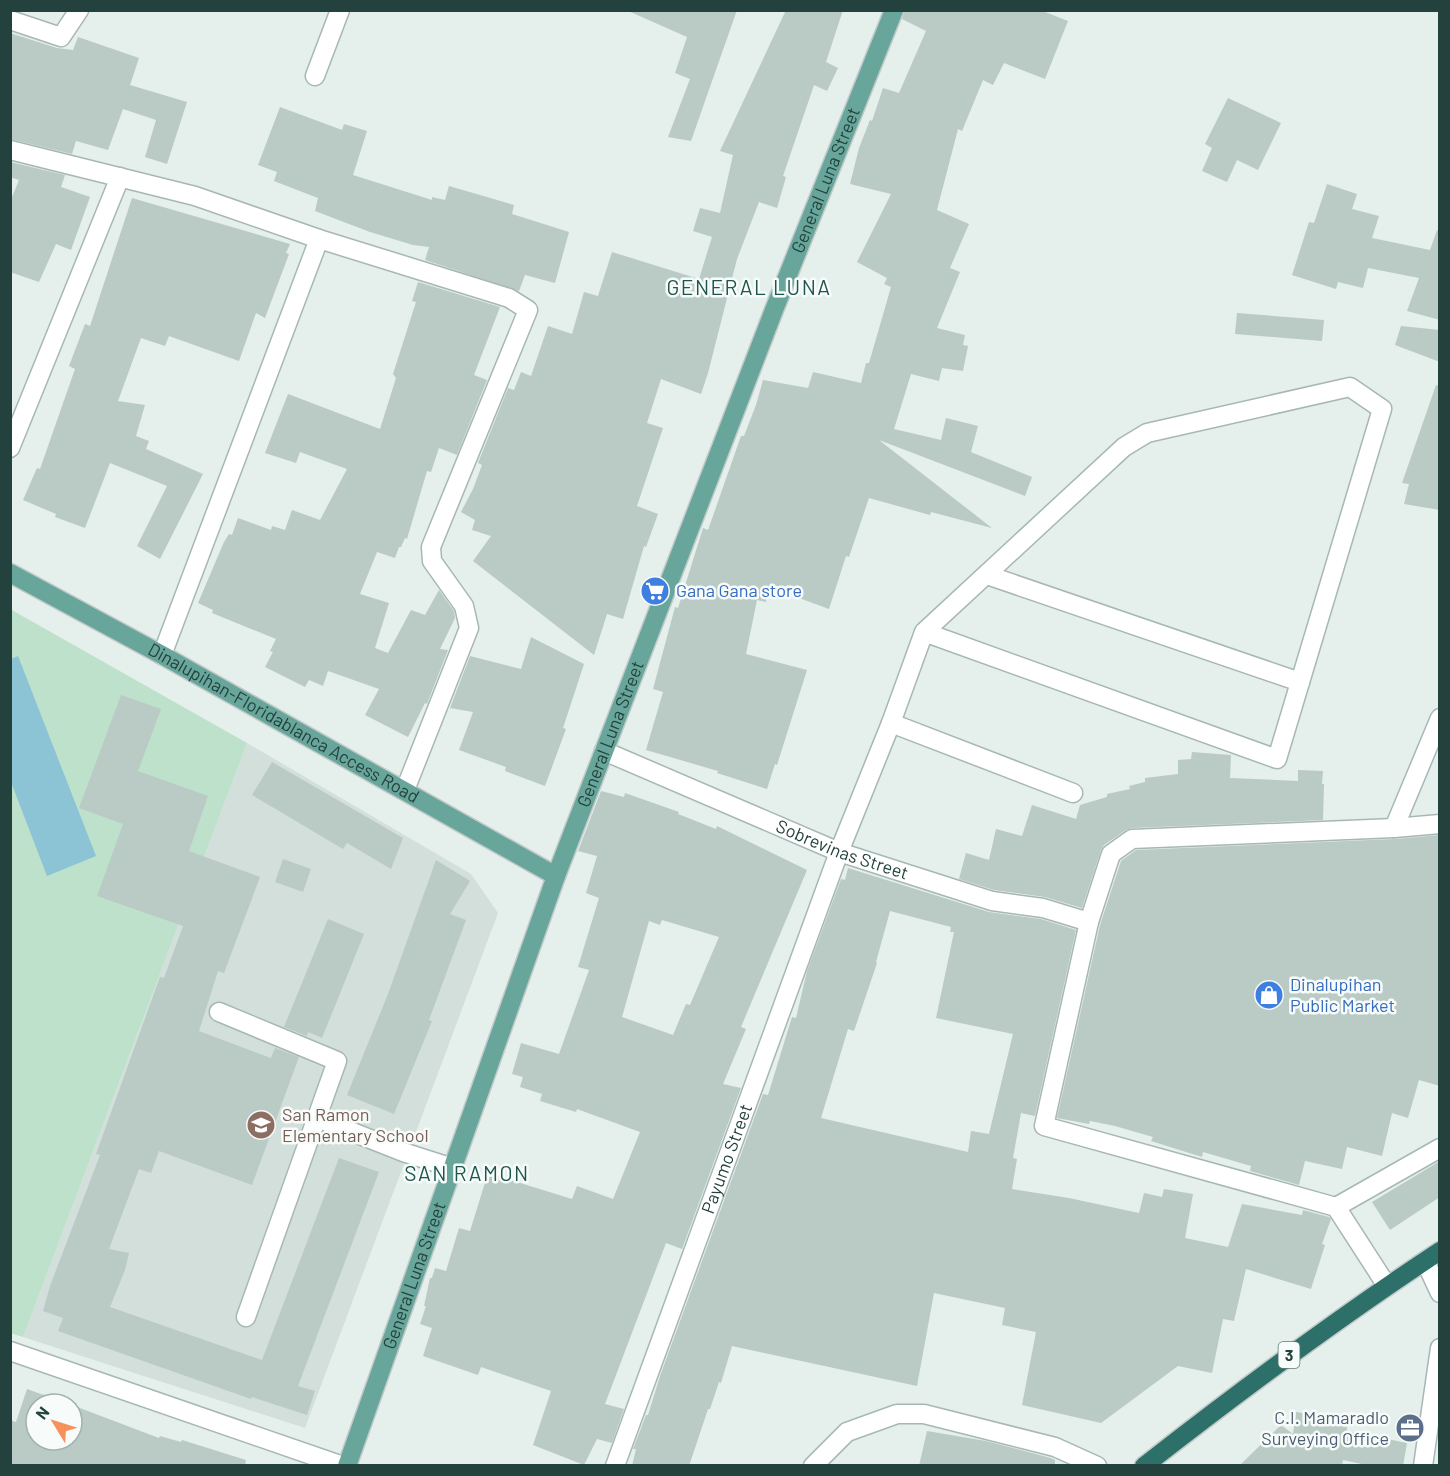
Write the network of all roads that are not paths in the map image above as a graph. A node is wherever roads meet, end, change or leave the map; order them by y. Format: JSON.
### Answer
{"nodes":[{"id":1,"x":79,"y":10,"type":"edge"},
{"id":2,"x":340,"y":10,"type":"edge"},
{"id":3,"x":894,"y":10,"type":"edge"},
{"id":4,"x":10,"y":20,"type":"edge"},
{"id":5,"x":315,"y":76,"type":"dead end"},
{"id":6,"x":10,"y":150,"type":"edge"},
{"id":7,"x":120,"y":177,"type":"junction"},
{"id":8,"x":319,"y":239,"type":"junction"},
{"id":9,"x":10,"y":447,"type":"edge"},
{"id":10,"x":10,"y":573,"type":"edge"},
{"id":11,"x":987,"y":575,"type":"junction"},
{"id":12,"x":924,"y":632,"type":"junction"},
{"id":13,"x":162,"y":655,"type":"junction"},
{"id":14,"x":1300,"y":682,"type":"junction"},
{"id":15,"x":1440,"y":718,"type":"edge"},
{"id":16,"x":891,"y":723,"type":"junction"},
{"id":17,"x":604,"y":751,"type":"junction"},
{"id":18,"x":405,"y":790,"type":"junction"},
{"id":19,"x":1073,"y":793,"type":"dead end"},
{"id":20,"x":1440,"y":824,"type":"edge"},
{"id":21,"x":1394,"y":828,"type":"junction"},
{"id":22,"x":839,"y":852,"type":"junction"},
{"id":23,"x":556,"y":876,"type":"junction"},
{"id":24,"x":1089,"y":922,"type":"junction"},
{"id":25,"x":219,"y":1012,"type":"dead end"},
{"id":26,"x":317,"y":1118,"type":"junction"},
{"id":27,"x":1440,"y":1148,"type":"edge"},
{"id":28,"x":453,"y":1168,"type":"junction"},
{"id":29,"x":1336,"y":1207,"type":"junction"},
{"id":30,"x":1432,"y":1256,"type":"edge"},
{"id":31,"x":1387,"y":1286,"type":"junction"},
{"id":32,"x":1440,"y":1293,"type":"edge"},
{"id":33,"x":246,"y":1317,"type":"dead end"},
{"id":34,"x":1440,"y":1348,"type":"edge"},
{"id":35,"x":10,"y":1351,"type":"edge"},
{"id":36,"x":1435,"y":1410,"type":"edge"},
{"id":37,"x":343,"y":1466,"type":"edge"},
{"id":38,"x":347,"y":1466,"type":"edge"},
{"id":39,"x":615,"y":1466,"type":"edge"},
{"id":40,"x":813,"y":1466,"type":"edge"},
{"id":41,"x":1097,"y":1466,"type":"edge"},
{"id":42,"x":1144,"y":1466,"type":"edge"},
{"id":43,"x":1423,"y":1466,"type":"edge"}],
"edges":[{"from":1,"to":4,"type":"street"},
{"from":2,"to":5,"type":"street"},
{"from":3,"to":17,"type":"main road","name":"General Luna Street"},
{"from":6,"to":7,"type":"street"},
{"from":7,"to":8,"type":"street"},
{"from":7,"to":9,"type":"street"},
{"from":8,"to":13,"type":"street"},
{"from":8,"to":18,"type":"street"},
{"from":10,"to":13,"type":"main road","name":"Dinalupihan-Floridablanca Access Road"},
{"from":11,"to":12,"type":"street"},
{"from":11,"to":14,"type":"street"},
{"from":11,"to":14,"type":"street"},
{"from":12,"to":14,"type":"street"},
{"from":12,"to":16,"type":"street","name":"Payumo Street"},
{"from":13,"to":18,"type":"main road","name":"Dinalupihan-Floridablanca Access Road"},
{"from":15,"to":21,"type":"street"},
{"from":16,"to":19,"type":"street"},
{"from":16,"to":22,"type":"street","name":"Payumo Street"},
{"from":17,"to":22,"type":"street","name":"Sobrevinas Street"},
{"from":17,"to":23,"type":"main road","name":"General Luna Street"},
{"from":18,"to":23,"type":"main road","name":"Dinalupihan-Floridablanca Access Road"},
{"from":20,"to":21,"type":"street"},
{"from":21,"to":24,"type":"street"},
{"from":22,"to":24,"type":"street","name":"Sobrevinas Street"},
{"from":22,"to":39,"type":"street","name":"Payumo Street"},
{"from":23,"to":28,"type":"main road","name":"General Luna Street"},
{"from":24,"to":29,"type":"street"},
{"from":25,"to":26,"type":"street"},
{"from":26,"to":28,"type":"street"},
{"from":26,"to":33,"type":"street"},
{"from":27,"to":29,"type":"street"},
{"from":28,"to":38,"type":"main road","name":"General Luna Street"},
{"from":29,"to":31,"type":"street"},
{"from":30,"to":31,"type":"highway","number":"3"},
{"from":30,"to":32,"type":"street"},
{"from":31,"to":42,"type":"highway","number":"3"},
{"from":34,"to":36,"type":"street"},
{"from":35,"to":37,"type":"street"},
{"from":36,"to":43,"type":"street"},
{"from":40,"to":41,"type":"street"}]}
